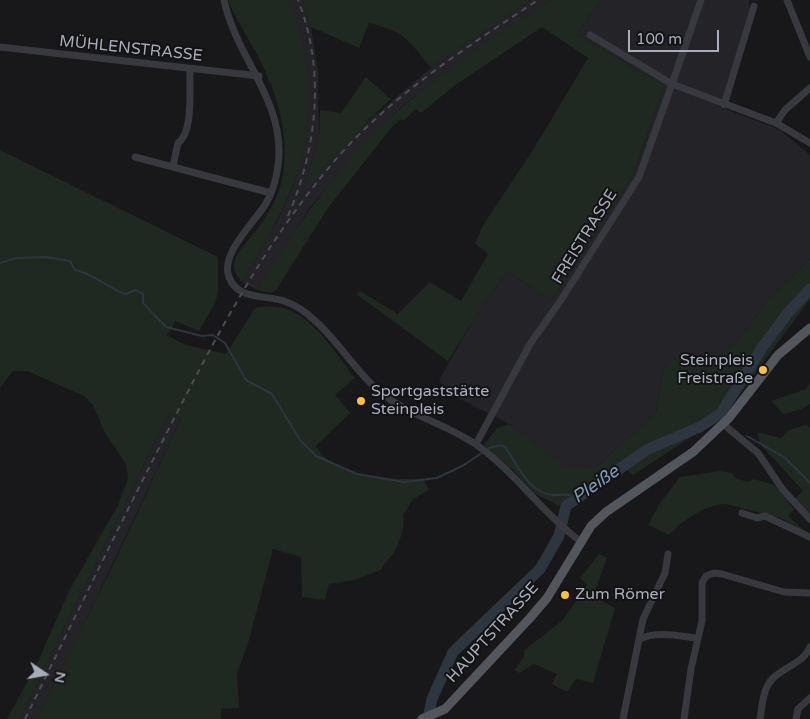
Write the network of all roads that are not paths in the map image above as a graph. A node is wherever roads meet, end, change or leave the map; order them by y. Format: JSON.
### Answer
{"nodes":[{"id":1,"x":224,"y":0,"type":"edge"},
{"id":2,"x":701,"y":0,"type":"edge"},
{"id":3,"x":787,"y":0,"type":"edge"},
{"id":4,"x":754,"y":6,"type":"dead end"},
{"id":5,"x":590,"y":35,"type":"dead end"},
{"id":6,"x":0,"y":47,"type":"edge"},
{"id":7,"x":810,"y":57,"type":"edge"},
{"id":8,"x":190,"y":69,"type":"junction"},
{"id":9,"x":259,"y":76,"type":"junction"},
{"id":10,"x":672,"y":84,"type":"junction"},
{"id":11,"x":810,"y":88,"type":"edge"},
{"id":12,"x":724,"y":104,"type":"junction"},
{"id":13,"x":776,"y":123,"type":"junction"},
{"id":14,"x":810,"y":143,"type":"edge"},
{"id":15,"x":135,"y":157,"type":"dead end"},
{"id":16,"x":173,"y":166,"type":"junction"},
{"id":17,"x":271,"y":193,"type":"junction"},
{"id":18,"x":810,"y":328,"type":"edge"},
{"id":19,"x":724,"y":424,"type":"junction"},
{"id":20,"x":478,"y":446,"type":"junction"},
{"id":21,"x":742,"y":512,"type":"dead end"},
{"id":22,"x":810,"y":519,"type":"edge"},
{"id":23,"x":810,"y":537,"type":"edge"},
{"id":24,"x":580,"y":541,"type":"junction"},
{"id":25,"x":668,"y":554,"type":"dead end"},
{"id":26,"x":810,"y":594,"type":"edge"},
{"id":27,"x":697,"y":638,"type":"junction"},
{"id":28,"x":640,"y":639,"type":"junction"},
{"id":29,"x":810,"y":646,"type":"edge"},
{"id":30,"x":810,"y":698,"type":"edge"},
{"id":31,"x":436,"y":716,"type":"edge"},
{"id":32,"x":422,"y":719,"type":"edge"},
{"id":33,"x":624,"y":719,"type":"edge"},
{"id":34,"x":684,"y":719,"type":"edge"},
{"id":35,"x":760,"y":719,"type":"edge"},
{"id":36,"x":796,"y":719,"type":"edge"}],
"edges":[{"from":1,"to":9,"type":"street"},
{"from":2,"to":10,"type":"street","name":"FREISTRASSE"},
{"from":3,"to":7,"type":"street"},
{"from":4,"to":12,"type":"street"},
{"from":5,"to":10,"type":"street"},
{"from":6,"to":8,"type":"street","name":"MÜHLENSTRASSE"},
{"from":8,"to":9,"type":"street","name":"MÜHLENSTRASSE"},
{"from":8,"to":16,"type":"street"},
{"from":9,"to":17,"type":"street"},
{"from":10,"to":12,"type":"street"},
{"from":10,"to":20,"type":"street","name":"FREISTRASSE"},
{"from":11,"to":13,"type":"street"},
{"from":12,"to":13,"type":"street"},
{"from":13,"to":14,"type":"street"},
{"from":15,"to":16,"type":"street"},
{"from":16,"to":17,"type":"street"},
{"from":17,"to":20,"type":"street"},
{"from":18,"to":19,"type":"main road","name":"HAUPTSTRASSE"},
{"from":19,"to":22,"type":"street"},
{"from":19,"to":24,"type":"main road","name":"HAUPTSTRASSE"},
{"from":20,"to":24,"type":"street"},
{"from":21,"to":23,"type":"street"},
{"from":24,"to":31,"type":"main road","name":"HAUPTSTRASSE"},
{"from":25,"to":28,"type":"street"},
{"from":26,"to":27,"type":"street"},
{"from":27,"to":28,"type":"street"},
{"from":27,"to":34,"type":"street"},
{"from":28,"to":33,"type":"street"},
{"from":29,"to":35,"type":"street"},
{"from":30,"to":36,"type":"street"},
{"from":31,"to":32,"type":"main road","name":"HAUPTSTRASSE"}]}
